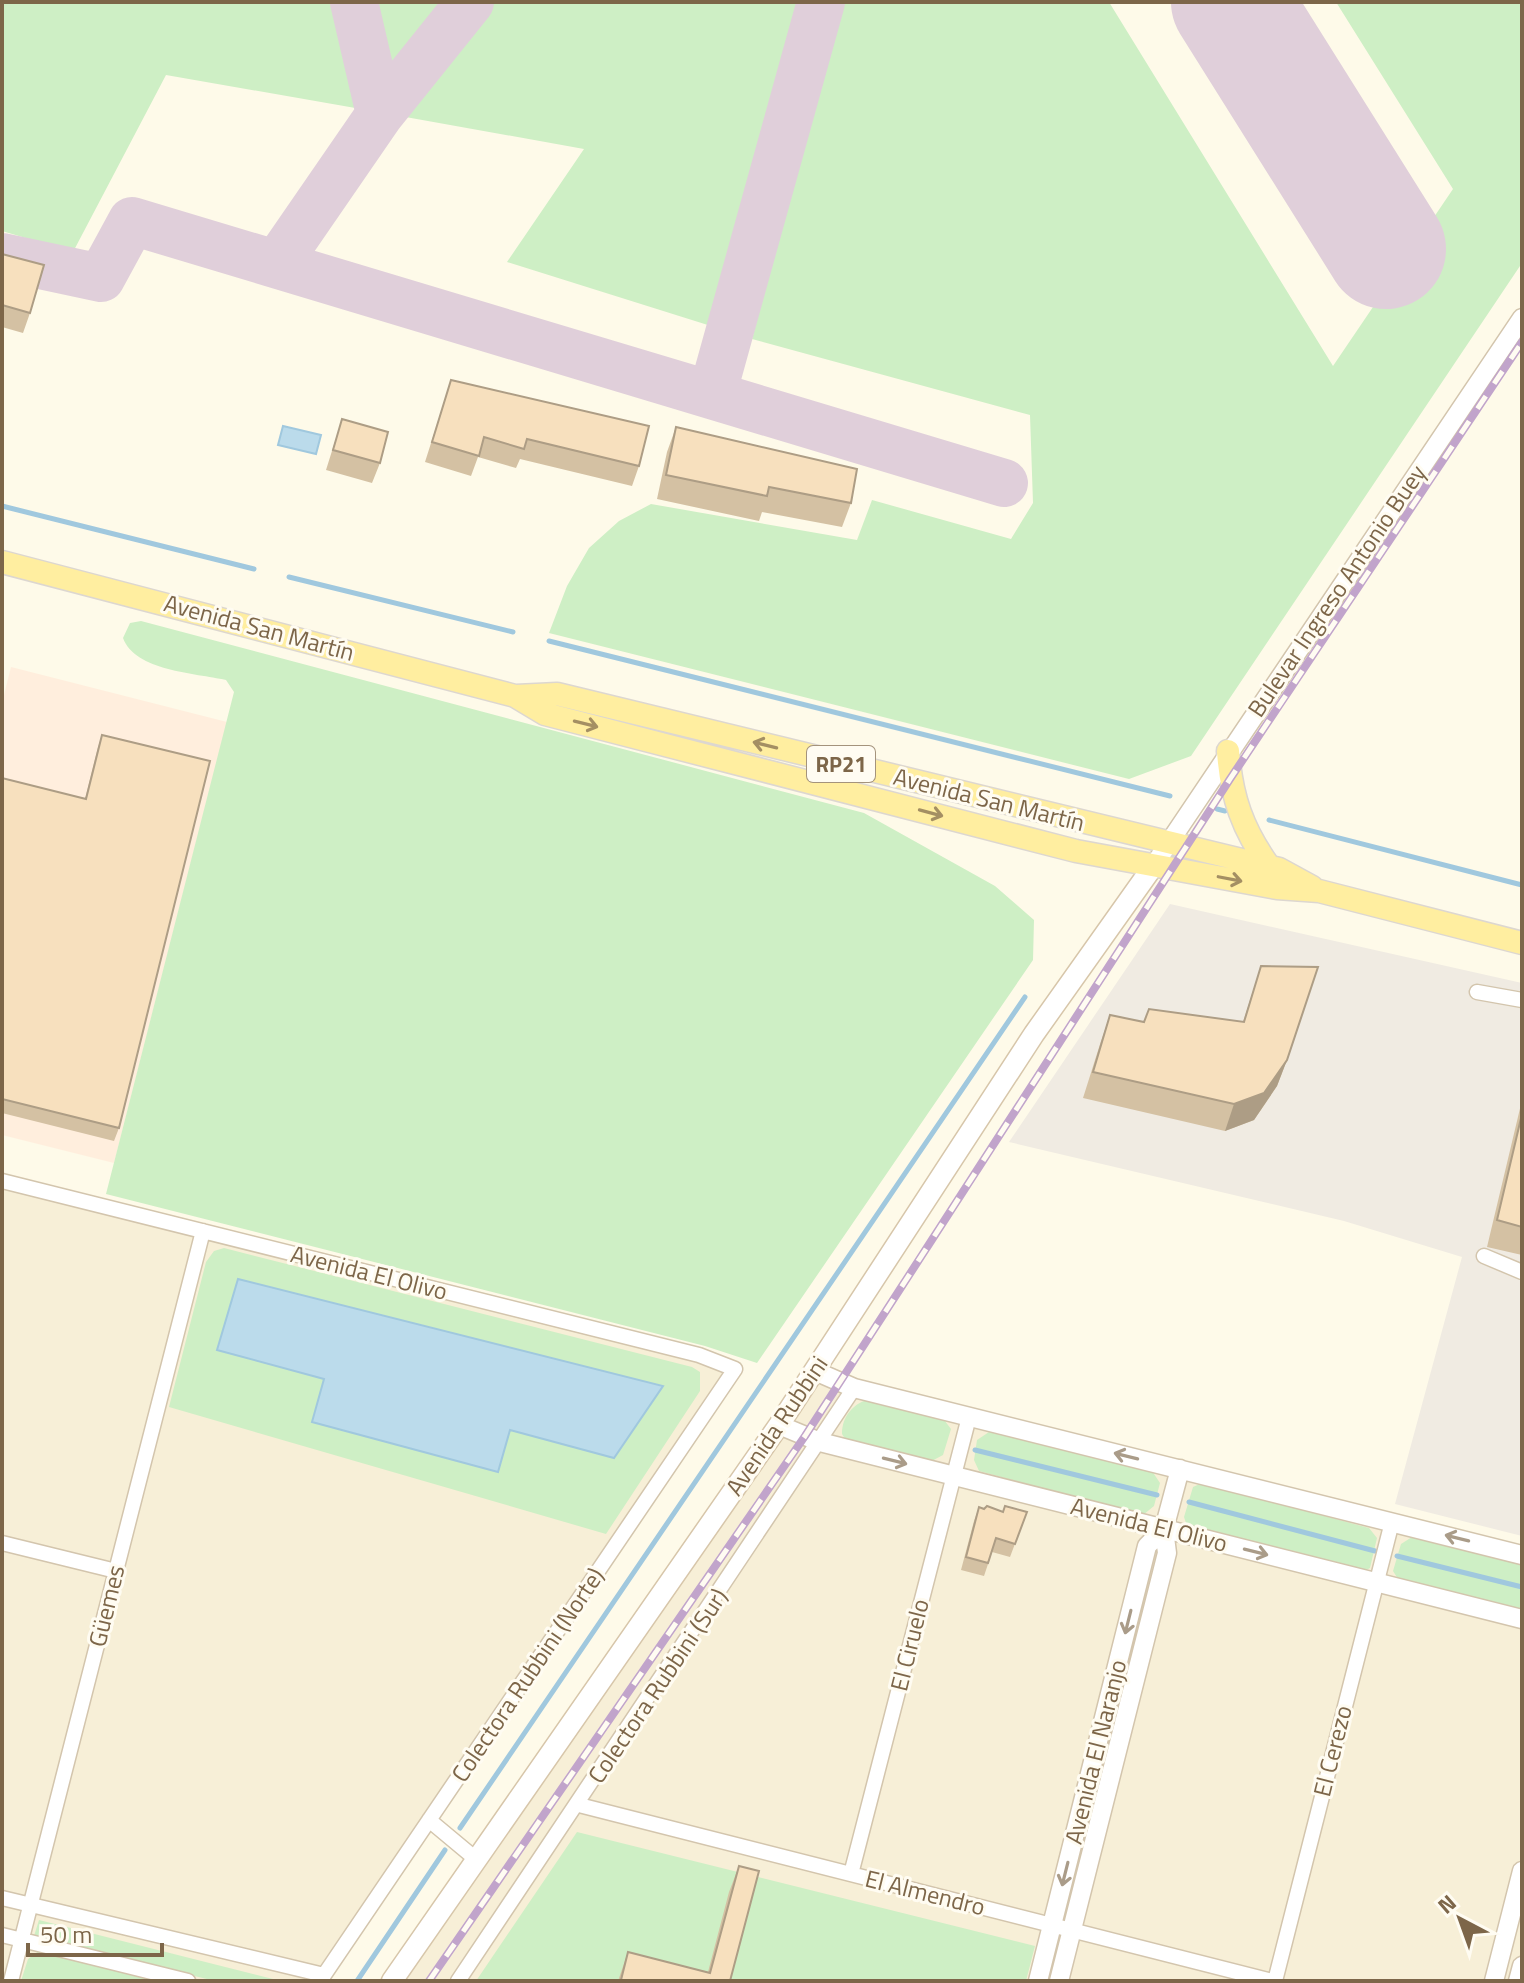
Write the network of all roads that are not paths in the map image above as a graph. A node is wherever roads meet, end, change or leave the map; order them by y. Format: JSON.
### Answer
{"nodes":[{"id":1,"x":1522,"y":318,"type":"edge"},
{"id":2,"x":2,"y":562,"type":"edge"},
{"id":3,"x":515,"y":696,"type":"junction"},
{"id":4,"x":1228,"y":751,"type":"junction"},
{"id":5,"x":1167,"y":843,"type":"junction"},
{"id":6,"x":1154,"y":865,"type":"junction"},
{"id":7,"x":1269,"y":866,"type":"junction"},
{"id":8,"x":1319,"y":891,"type":"junction"},
{"id":9,"x":1522,"y":943,"type":"edge"},
{"id":10,"x":1477,"y":992,"type":"dead end"},
{"id":11,"x":1522,"y":1000,"type":"edge"},
{"id":12,"x":2,"y":1181,"type":"edge"},
{"id":13,"x":203,"y":1231,"type":"junction"},
{"id":14,"x":1484,"y":1256,"type":"dead end"},
{"id":15,"x":1522,"y":1272,"type":"edge"},
{"id":16,"x":735,"y":1369,"type":"joint"},
{"id":17,"x":815,"y":1371,"type":"junction"},
{"id":18,"x":854,"y":1388,"type":"junction"},
{"id":19,"x":969,"y":1417,"type":"junction"},
{"id":20,"x":779,"y":1425,"type":"junction"},
{"id":21,"x":820,"y":1442,"type":"junction"},
{"id":22,"x":1180,"y":1469,"type":"junction"},
{"id":23,"x":953,"y":1476,"type":"junction"},
{"id":24,"x":1392,"y":1522,"type":"junction"},
{"id":25,"x":1164,"y":1529,"type":"junction"},
{"id":26,"x":2,"y":1543,"type":"edge"},
{"id":27,"x":1522,"y":1555,"type":"edge"},
{"id":28,"x":116,"y":1571,"type":"junction"},
{"id":29,"x":1375,"y":1582,"type":"junction"},
{"id":30,"x":1522,"y":1619,"type":"edge"},
{"id":31,"x":579,"y":1805,"type":"junction"},
{"id":32,"x":429,"y":1820,"type":"junction"},
{"id":33,"x":477,"y":1860,"type":"junction"},
{"id":34,"x":1522,"y":1871,"type":"edge"},
{"id":35,"x":851,"y":1874,"type":"junction"},
{"id":36,"x":2,"y":1898,"type":"edge"},
{"id":37,"x":30,"y":1906,"type":"junction"},
{"id":38,"x":1052,"y":1925,"type":"junction"},
{"id":39,"x":1072,"y":1930,"type":"junction"},
{"id":40,"x":2,"y":1935,"type":"edge"},
{"id":41,"x":21,"y":1939,"type":"junction"},
{"id":42,"x":1522,"y":1966,"type":"edge"},
{"id":43,"x":322,"y":1978,"type":"edge"},
{"id":44,"x":11,"y":1981,"type":"edge"},
{"id":45,"x":188,"y":1981,"type":"edge"},
{"id":46,"x":392,"y":1981,"type":"edge"},
{"id":47,"x":458,"y":1981,"type":"edge"},
{"id":48,"x":1038,"y":1981,"type":"edge"},
{"id":49,"x":1059,"y":1981,"type":"edge"},
{"id":50,"x":1274,"y":1981,"type":"edge"},
{"id":51,"x":1494,"y":1981,"type":"edge"},
{"id":52,"x":1518,"y":1981,"type":"edge"}],
"edges":[{"from":1,"to":4,"type":"street","name":"Bulevar Ingreso Antonio Buey"},
{"from":2,"to":3,"type":"main road","name":"Avenida San Martín","number":"RP21"},
{"from":5,"to":3,"type":"main road","name":"Avenida San Martín","number":"RP21","one_way":true},
{"from":3,"to":6,"type":"main road","name":"Avenida San Martín","number":"RP21","one_way":true},
{"from":4,"to":5,"type":"street","name":"Bulevar Ingreso Antonio Buey"},
{"from":4,"to":7,"type":"main road"},
{"from":5,"to":6,"type":"street","name":"Bulevar Ingreso Antonio Buey"},
{"from":5,"to":7,"type":"main road","name":"Avenida San Martín","number":"RP21"},
{"from":6,"to":8,"type":"main road","name":"Avenida San Martín","number":"RP21","one_way":true},
{"from":6,"to":17,"type":"main road","name":"Avenida Rubbini"},
{"from":7,"to":8,"type":"main road","name":"Avenida San Martín","number":"RP21"},
{"from":8,"to":9,"type":"main road","name":"Avenida San Martín","number":"RP21"},
{"from":10,"to":11,"type":"street"},
{"from":12,"to":13,"type":"street","name":"Avenida El Olivo"},
{"from":13,"to":16,"type":"street","name":"Avenida El Olivo"},
{"from":13,"to":28,"type":"street","name":"Güemes"},
{"from":14,"to":15,"type":"street"},
{"from":16,"to":32,"type":"street","name":"Colectora Rubbini (Norte)"},
{"from":17,"to":18,"type":"street"},
{"from":17,"to":20,"type":"main road","name":"Avenida Rubbini"},
{"from":18,"to":19,"type":"street"},
{"from":18,"to":21,"type":"street","name":"Colectora Rubbini (Sur)"},
{"from":22,"to":19,"type":"street","one_way":true},
{"from":19,"to":23,"type":"street","name":"El Ciruelo"},
{"from":20,"to":21,"type":"street","name":"Avenida El Olivo"},
{"from":20,"to":33,"type":"main road","name":"Avenida Rubbini"},
{"from":21,"to":23,"type":"street","name":"Avenida El Olivo","one_way":true},
{"from":21,"to":31,"type":"street","name":"Colectora Rubbini (Sur)"},
{"from":22,"to":24,"type":"street"},
{"from":22,"to":25,"type":"street","name":"Avenida El Naranjo"},
{"from":23,"to":25,"type":"street","name":"Avenida El Olivo"},
{"from":23,"to":35,"type":"street","name":"El Ciruelo"},
{"from":27,"to":24,"type":"street","one_way":true},
{"from":24,"to":29,"type":"street","name":"El Cerezo"},
{"from":25,"to":29,"type":"street","name":"Avenida El Olivo","one_way":true},
{"from":25,"to":38,"type":"street","name":"Avenida El Naranjo","one_way":true},
{"from":25,"to":39,"type":"street","name":"Avenida El Naranjo"},
{"from":26,"to":28,"type":"street"},
{"from":28,"to":37,"type":"street","name":"Güemes"},
{"from":29,"to":30,"type":"street","name":"Avenida El Olivo"},
{"from":29,"to":50,"type":"street","name":"El Cerezo"},
{"from":31,"to":35,"type":"street","name":"El Almendro"},
{"from":31,"to":47,"type":"street","name":"Colectora Rubbini (Sur)"},
{"from":32,"to":33,"type":"street"},
{"from":32,"to":43,"type":"street","name":"Colectora Rubbini (Norte)"},
{"from":33,"to":46,"type":"main road","name":"Avenida Rubbini"},
{"from":34,"to":51,"type":"street"},
{"from":35,"to":38,"type":"street","name":"El Almendro"},
{"from":36,"to":37,"type":"street"},
{"from":37,"to":41,"type":"street","name":"Güemes"},
{"from":37,"to":43,"type":"street"},
{"from":38,"to":39,"type":"street","name":"El Almendro"},
{"from":38,"to":48,"type":"street","name":"Avenida El Naranjo"},
{"from":39,"to":49,"type":"street","name":"Avenida El Naranjo"},
{"from":39,"to":50,"type":"street","name":"El Almendro"},
{"from":40,"to":41,"type":"street"},
{"from":41,"to":44,"type":"street","name":"Güemes"},
{"from":41,"to":45,"type":"street"},
{"from":42,"to":52,"type":"street"}]}
